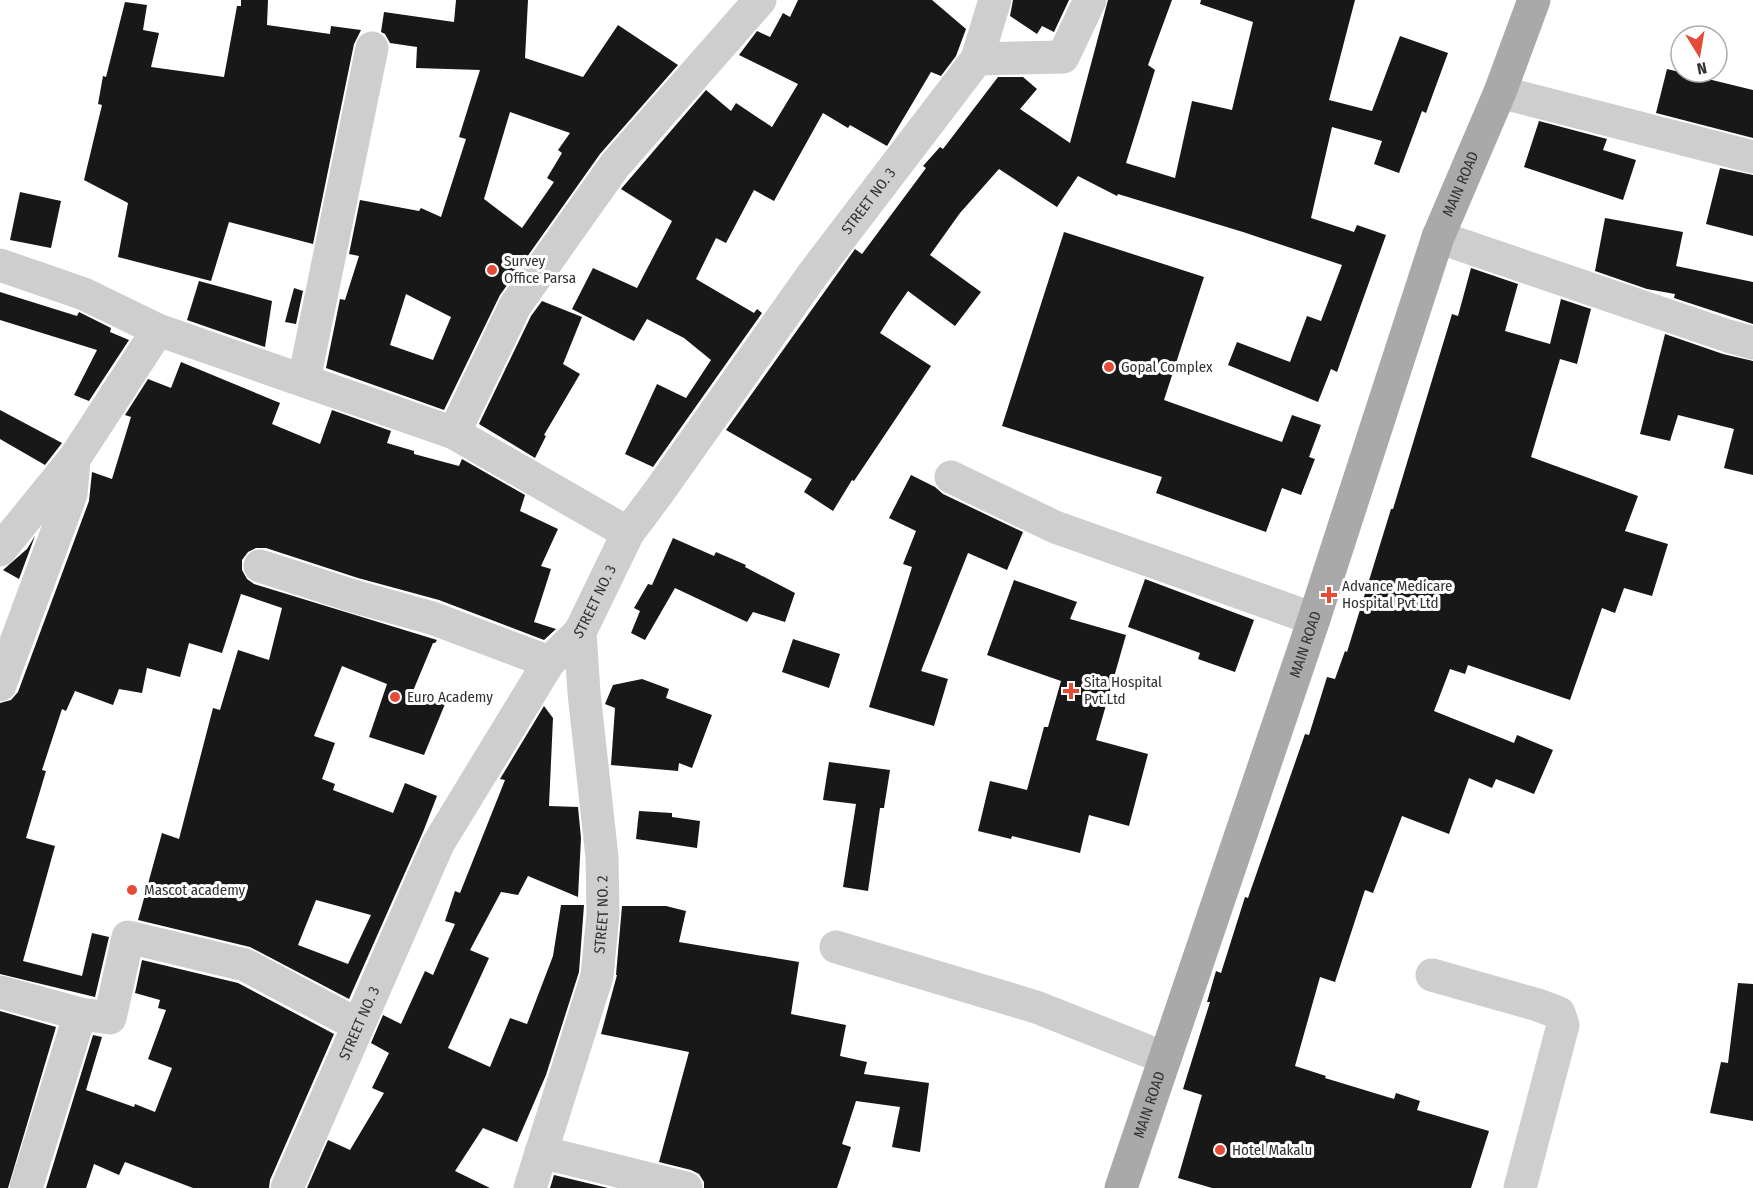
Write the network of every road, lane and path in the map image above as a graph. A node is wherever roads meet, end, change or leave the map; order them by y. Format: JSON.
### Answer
{"nodes":[{"id":1,"x":760,"y":0,"type":"edge"},
{"id":2,"x":995,"y":0,"type":"edge"},
{"id":3,"x":1090,"y":0,"type":"edge"},
{"id":4,"x":1534,"y":0,"type":"edge"},
{"id":5,"x":372,"y":48,"type":"dead end"},
{"id":6,"x":977,"y":59,"type":"junction"},
{"id":7,"x":1500,"y":92,"type":"junction"},
{"id":8,"x":1753,"y":157,"type":"edge"},
{"id":9,"x":1438,"y":237,"type":"junction"},
{"id":10,"x":0,"y":265,"type":"edge"},
{"id":11,"x":158,"y":330,"type":"junction"},
{"id":12,"x":1753,"y":343,"type":"edge"},
{"id":13,"x":304,"y":380,"type":"junction"},
{"id":14,"x":454,"y":434,"type":"junction"},
{"id":15,"x":74,"y":459,"type":"junction"},
{"id":16,"x":951,"y":477,"type":"dead end"},
{"id":17,"x":628,"y":533,"type":"junction"},
{"id":18,"x":0,"y":550,"type":"edge"},
{"id":19,"x":260,"y":566,"type":"dead end"},
{"id":20,"x":1314,"y":619,"type":"junction"},
{"id":21,"x":580,"y":632,"type":"junction"},
{"id":22,"x":549,"y":662,"type":"junction"},
{"id":23,"x":0,"y":686,"type":"edge"},
{"id":24,"x":836,"y":947,"type":"dead end"},
{"id":25,"x":1432,"y":975,"type":"dead end"},
{"id":26,"x":0,"y":992,"type":"edge"},
{"id":27,"x":80,"y":1014,"type":"junction"},
{"id":28,"x":358,"y":1025,"type":"junction"},
{"id":29,"x":1165,"y":1058,"type":"junction"},
{"id":30,"x":541,"y":1152,"type":"junction"},
{"id":31,"x":26,"y":1188,"type":"edge"},
{"id":32,"x":287,"y":1188,"type":"edge"},
{"id":33,"x":530,"y":1188,"type":"edge"},
{"id":34,"x":686,"y":1188,"type":"edge"},
{"id":35,"x":1122,"y":1188,"type":"edge"},
{"id":36,"x":1520,"y":1188,"type":"edge"}],
"edges":[{"from":1,"to":14,"type":"street"},
{"from":2,"to":6,"type":"street","name":"STREET NO. 3"},
{"from":3,"to":6,"type":"street"},
{"from":4,"to":7,"type":"main road","name":"MAIN ROAD"},
{"from":5,"to":13,"type":"street"},
{"from":6,"to":17,"type":"street","name":"STREET NO. 3"},
{"from":7,"to":8,"type":"street"},
{"from":7,"to":9,"type":"main road","name":"MAIN ROAD"},
{"from":9,"to":12,"type":"street"},
{"from":9,"to":20,"type":"main road","name":"MAIN ROAD"},
{"from":10,"to":11,"type":"street"},
{"from":11,"to":13,"type":"street"},
{"from":11,"to":15,"type":"street"},
{"from":13,"to":14,"type":"street"},
{"from":14,"to":17,"type":"street"},
{"from":15,"to":18,"type":"street"},
{"from":15,"to":23,"type":"street"},
{"from":16,"to":20,"type":"street"},
{"from":17,"to":21,"type":"street","name":"STREET NO. 3"},
{"from":19,"to":22,"type":"street"},
{"from":20,"to":29,"type":"main road","name":"MAIN ROAD"},
{"from":21,"to":22,"type":"street","name":"STREET NO. 3"},
{"from":21,"to":30,"type":"street","name":"STREET NO. 2"},
{"from":22,"to":28,"type":"street","name":"STREET NO. 3"},
{"from":24,"to":29,"type":"street"},
{"from":25,"to":36,"type":"street"},
{"from":26,"to":27,"type":"street"},
{"from":27,"to":28,"type":"street"},
{"from":27,"to":31,"type":"street"},
{"from":28,"to":32,"type":"street","name":"STREET NO. 3"},
{"from":29,"to":35,"type":"main road","name":"MAIN ROAD"},
{"from":30,"to":33,"type":"street","name":"STREET NO. 2"},
{"from":30,"to":34,"type":"street"}]}
